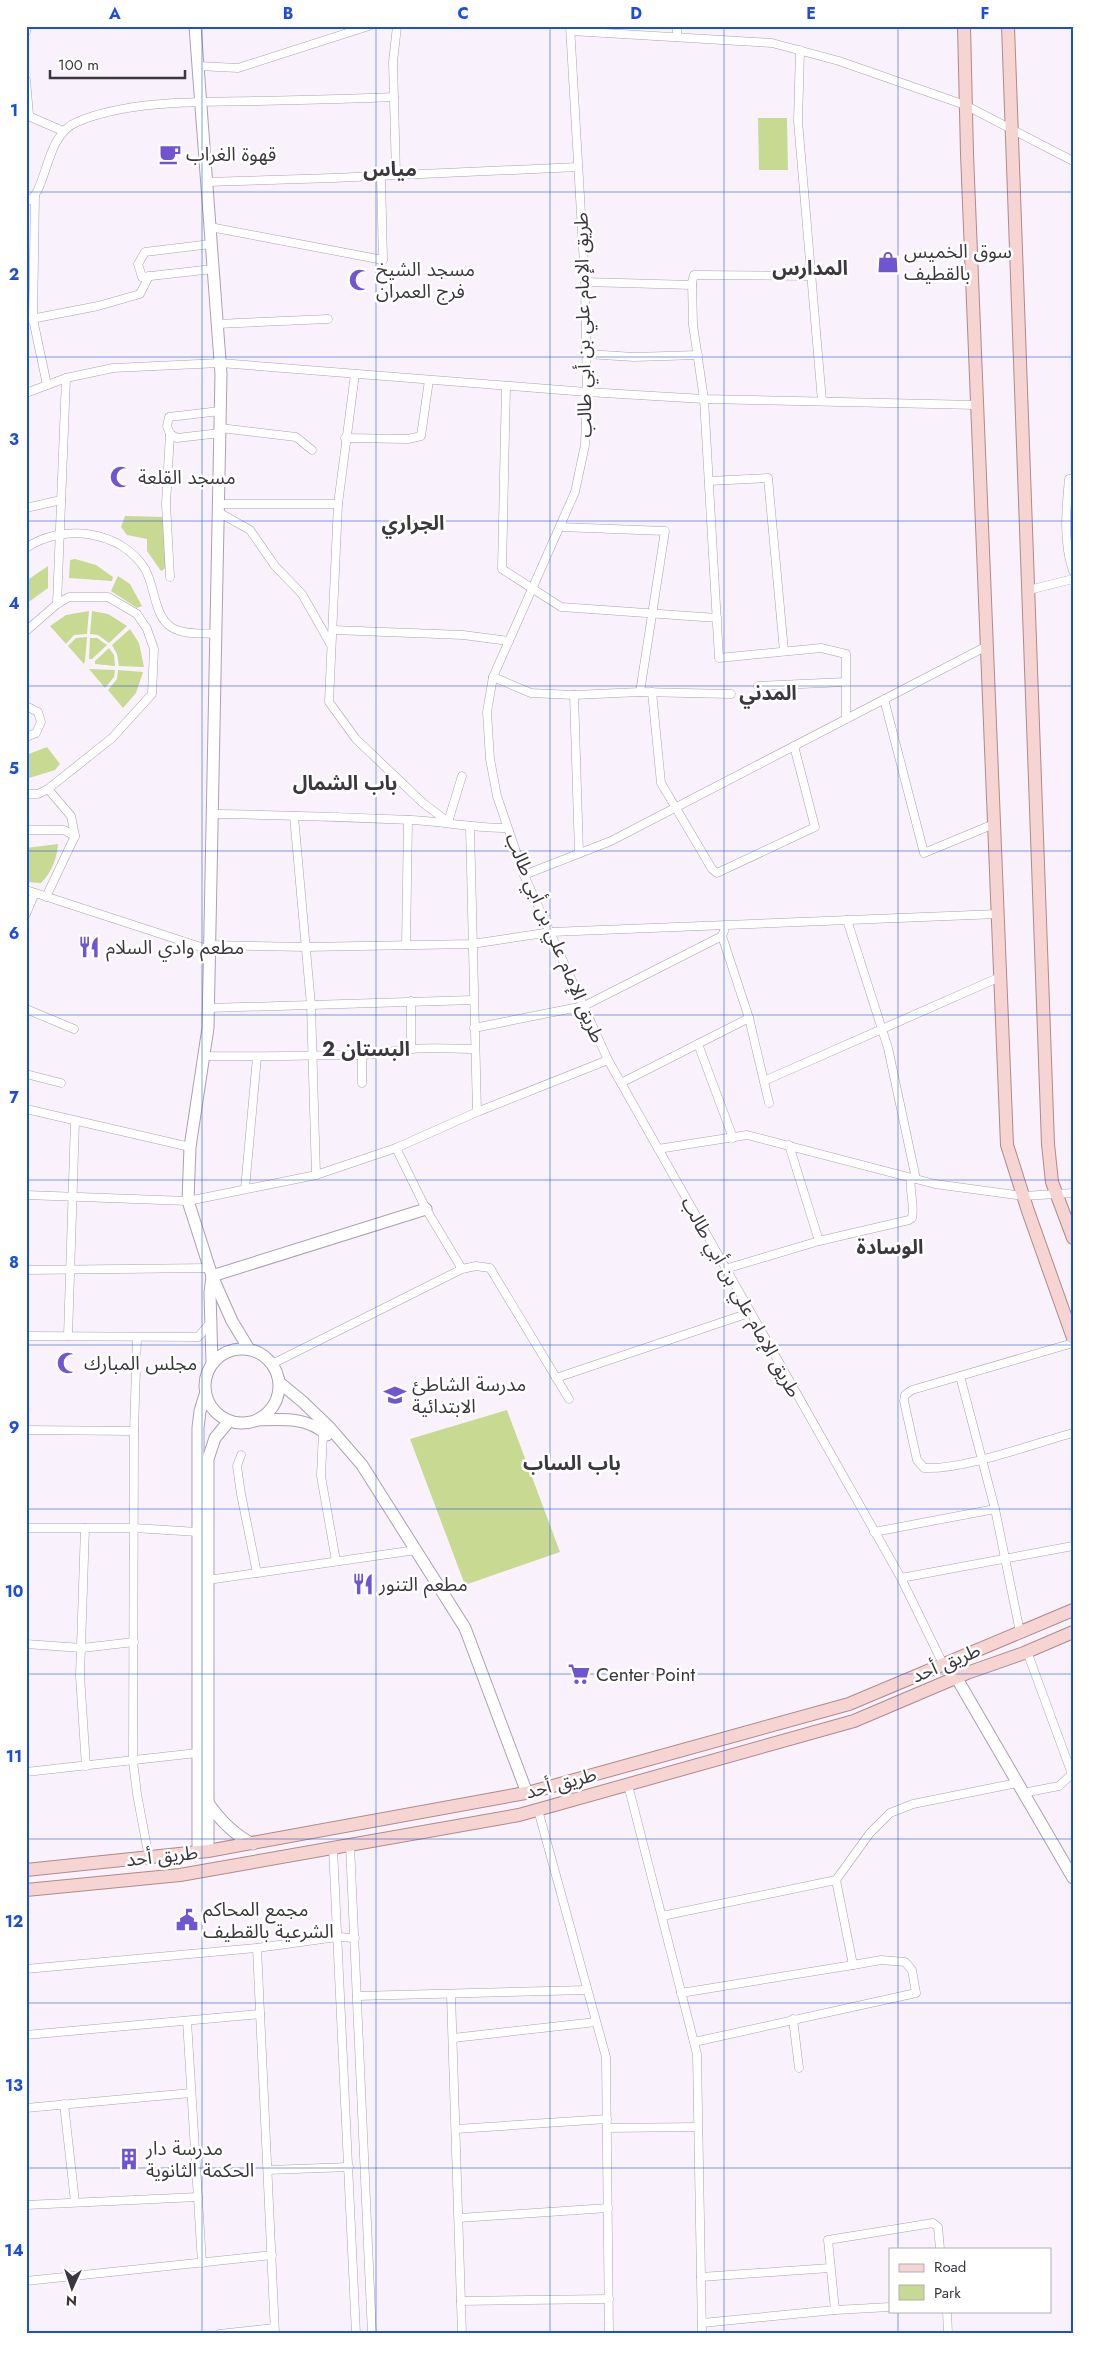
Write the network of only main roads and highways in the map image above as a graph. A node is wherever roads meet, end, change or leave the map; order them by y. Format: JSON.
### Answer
{"nodes":[{"id":1,"x":964,"y":26,"type":"edge"},
{"id":2,"x":1008,"y":26,"type":"edge"},
{"id":3,"x":1073,"y":1238,"type":"edge"},
{"id":4,"x":1073,"y":1338,"type":"edge"},
{"id":5,"x":1073,"y":1610,"type":"edge"},
{"id":6,"x":1073,"y":1632,"type":"edge"},
{"id":7,"x":26,"y":1870,"type":"edge"},
{"id":8,"x":26,"y":1890,"type":"edge"}],
"edges":[{"from":1,"to":4,"type":"main road"},
{"from":2,"to":3,"type":"main road"},
{"from":5,"to":7,"type":"main road","name":"طريق أحد"},
{"from":6,"to":8,"type":"main road","name":"طريق أحد"}]}
